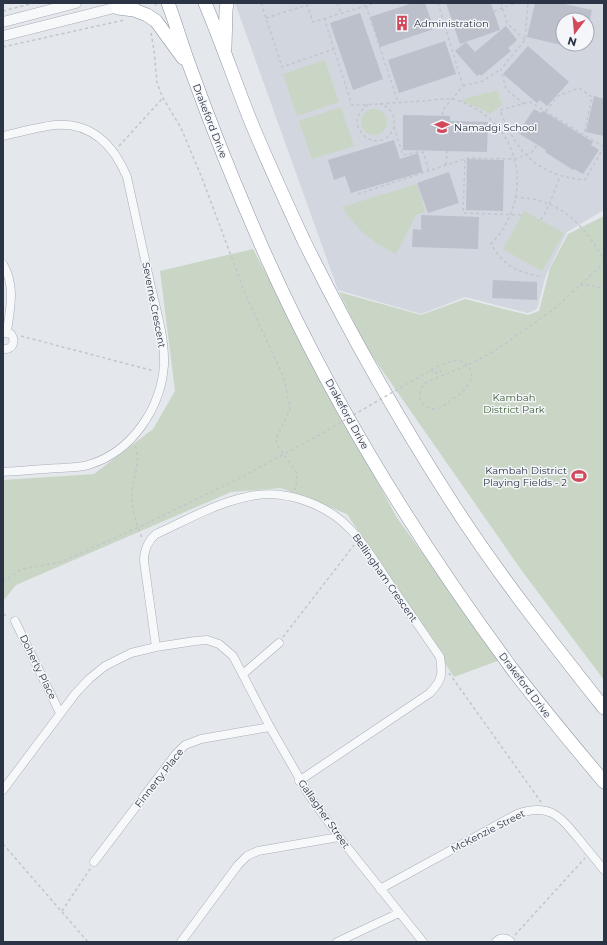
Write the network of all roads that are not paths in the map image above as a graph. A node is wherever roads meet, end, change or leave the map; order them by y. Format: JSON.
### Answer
{"nodes":[{"id":1,"x":76,"y":3,"type":"edge"},
{"id":2,"x":134,"y":3,"type":"edge"},
{"id":3,"x":205,"y":3,"type":"edge"},
{"id":4,"x":227,"y":3,"type":"edge"},
{"id":5,"x":162,"y":5,"type":"edge"},
{"id":6,"x":118,"y":8,"type":"junction"},
{"id":7,"x":3,"y":22,"type":"edge"},
{"id":8,"x":3,"y":36,"type":"edge"},
{"id":9,"x":225,"y":54,"type":"junction"},
{"id":10,"x":190,"y":68,"type":"junction"},
{"id":11,"x":3,"y":136,"type":"edge"},
{"id":12,"x":3,"y":264,"type":"edge"},
{"id":13,"x":8,"y":334,"type":"edge"},
{"id":14,"x":3,"y":349,"type":"edge"},
{"id":15,"x":3,"y":472,"type":"edge"},
{"id":16,"x":15,"y":621,"type":"dead end"},
{"id":17,"x":278,"y":643,"type":"road end"},
{"id":18,"x":156,"y":647,"type":"junction"},
{"id":19,"x":243,"y":674,"type":"junction"},
{"id":20,"x":604,"y":708,"type":"edge"},
{"id":21,"x":60,"y":713,"type":"junction"},
{"id":22,"x":270,"y":727,"type":"junction"},
{"id":23,"x":300,"y":781,"type":"junction"},
{"id":24,"x":604,"y":782,"type":"edge"},
{"id":25,"x":3,"y":790,"type":"edge"},
{"id":26,"x":338,"y":837,"type":"junction"},
{"id":27,"x":94,"y":862,"type":"road end"},
{"id":28,"x":604,"y":870,"type":"edge"},
{"id":29,"x":380,"y":889,"type":"junction"},
{"id":30,"x":399,"y":913,"type":"junction"},
{"id":31,"x":510,"y":941,"type":"edge"},
{"id":32,"x":180,"y":942,"type":"edge"},
{"id":33,"x":337,"y":942,"type":"edge"},
{"id":34,"x":422,"y":942,"type":"edge"},
{"id":35,"x":496,"y":942,"type":"edge"}],
"edges":[{"from":1,"to":7,"type":"street"},
{"from":2,"to":6,"type":"street"},
{"from":3,"to":9,"type":"highway"},
{"from":4,"to":9,"type":"highway"},
{"from":5,"to":10,"type":"highway","name":"Drakeford Drive"},
{"from":6,"to":8,"type":"street"},
{"from":6,"to":10,"type":"highway"},
{"from":9,"to":20,"type":"highway"},
{"from":10,"to":24,"type":"highway","name":"Drakeford Drive"},
{"from":11,"to":15,"type":"street","name":"Severne Crescent"},
{"from":12,"to":13,"type":"street"},
{"from":13,"to":14,"type":"street"},
{"from":16,"to":21,"type":"street","name":"Doherty Place"},
{"from":17,"to":19,"type":"street"},
{"from":18,"to":19,"type":"street","name":"Gallagher Street"},
{"from":18,"to":21,"type":"street","name":"Gallagher Street"},
{"from":18,"to":23,"type":"street","name":"Bellingham Crescent"},
{"from":19,"to":22,"type":"street","name":"Gallagher Street"},
{"from":21,"to":25,"type":"street","name":"Gallagher Street"},
{"from":22,"to":23,"type":"street","name":"Gallagher Street"},
{"from":22,"to":27,"type":"street","name":"Finnerty Place"},
{"from":23,"to":26,"type":"street","name":"Gallagher Street"},
{"from":26,"to":29,"type":"street","name":"Gallagher Street"},
{"from":26,"to":32,"type":"street"},
{"from":28,"to":29,"type":"street","name":"McKenzie Street"},
{"from":29,"to":30,"type":"street","name":"Gallagher Street"},
{"from":30,"to":33,"type":"street"},
{"from":30,"to":34,"type":"street","name":"Gallagher Street"},
{"from":31,"to":35,"type":"street"}]}
